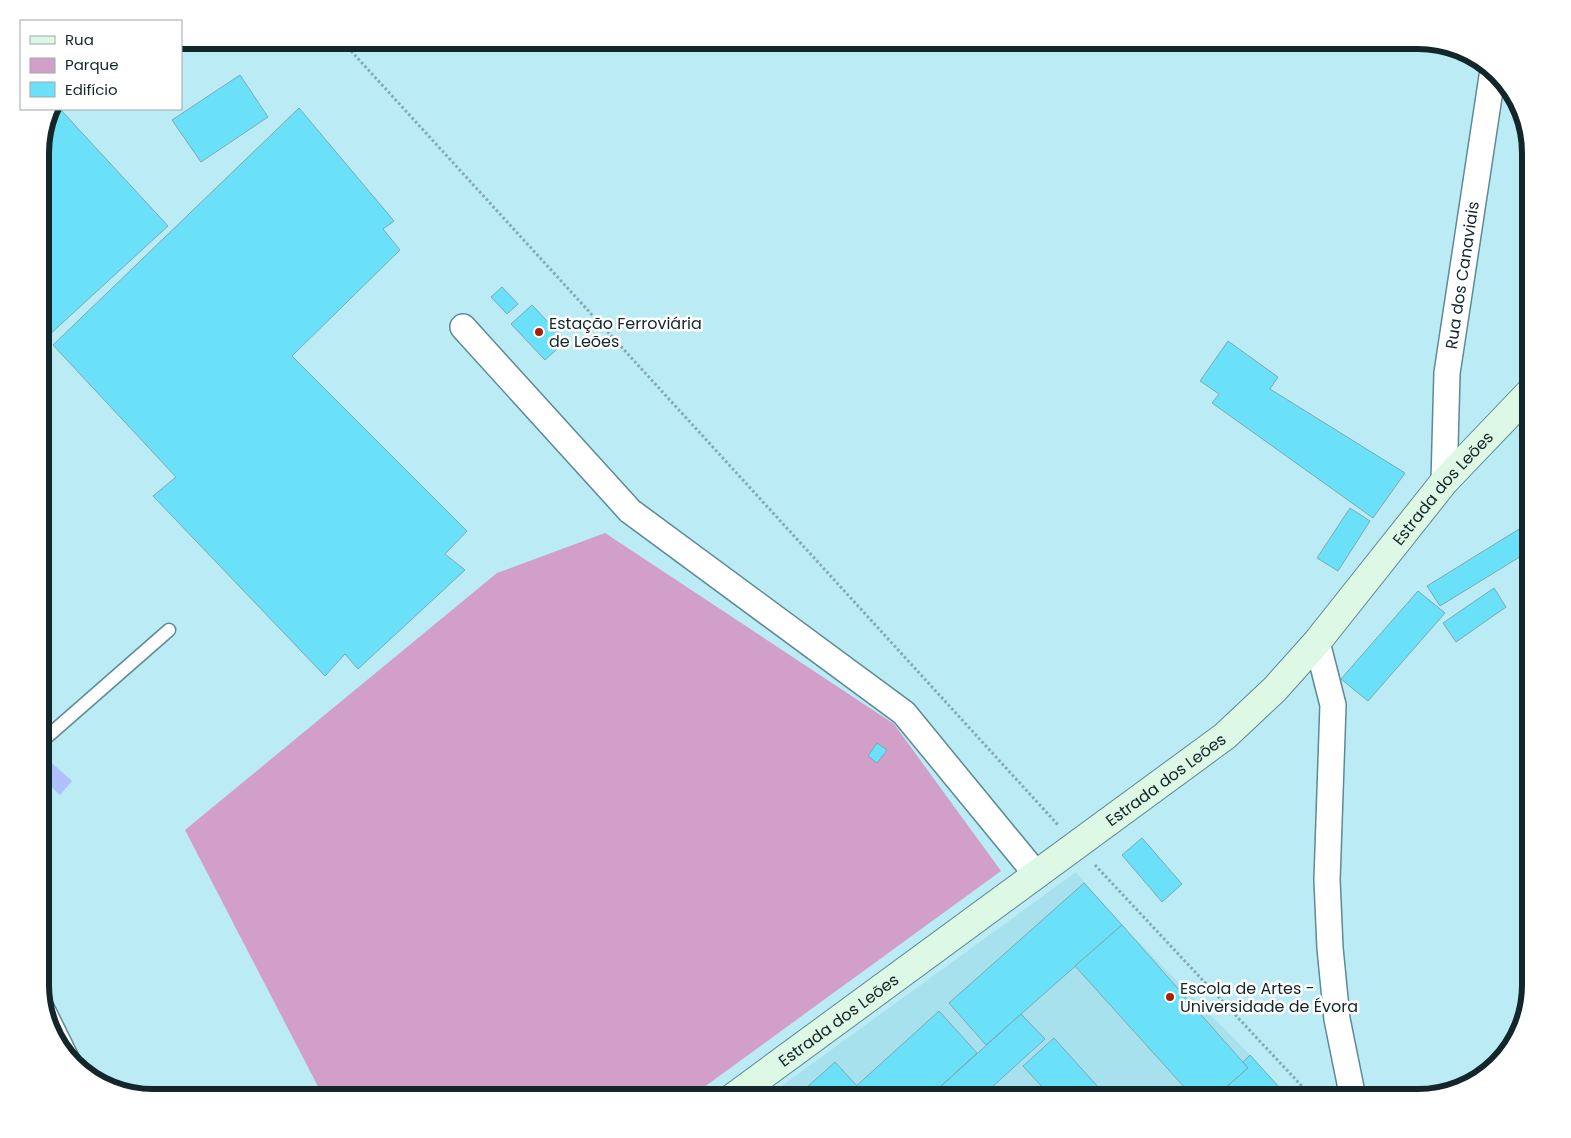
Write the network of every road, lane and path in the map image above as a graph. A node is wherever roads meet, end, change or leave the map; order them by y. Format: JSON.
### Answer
{"nodes":[{"id":1,"x":349,"y":49,"type":"edge"},
{"id":2,"x":1492,"y":79,"type":"edge"},
{"id":3,"x":463,"y":327,"type":"dead end"},
{"id":4,"x":1522,"y":400,"type":"edge"},
{"id":5,"x":1444,"y":482,"type":"junction"},
{"id":6,"x":169,"y":630,"type":"dead end"},
{"id":7,"x":1317,"y":642,"type":"junction"},
{"id":8,"x":49,"y":735,"type":"edge"},
{"id":9,"x":1077,"y":846,"type":"junction"},
{"id":10,"x":1037,"y":874,"type":"junction"},
{"id":11,"x":744,"y":1089,"type":"edge"},
{"id":12,"x":1305,"y":1089,"type":"edge"},
{"id":13,"x":1352,"y":1089,"type":"edge"}],
"edges":[{"from":1,"to":9,"type":"path"},
{"from":2,"to":5,"type":"street","name":"Rua dos Canaviais"},
{"from":3,"to":10,"type":"street"},
{"from":4,"to":5,"type":"main road","name":"Estrada dos Leões"},
{"from":5,"to":7,"type":"main road","name":"Estrada dos Leões"},
{"from":6,"to":8,"type":"lane"},
{"from":7,"to":9,"type":"main road","name":"Estrada dos Leões"},
{"from":7,"to":13,"type":"street"},
{"from":9,"to":10,"type":"main road","name":"Estrada dos Leões"},
{"from":9,"to":12,"type":"path"},
{"from":10,"to":11,"type":"main road","name":"Estrada dos Leões"}]}
